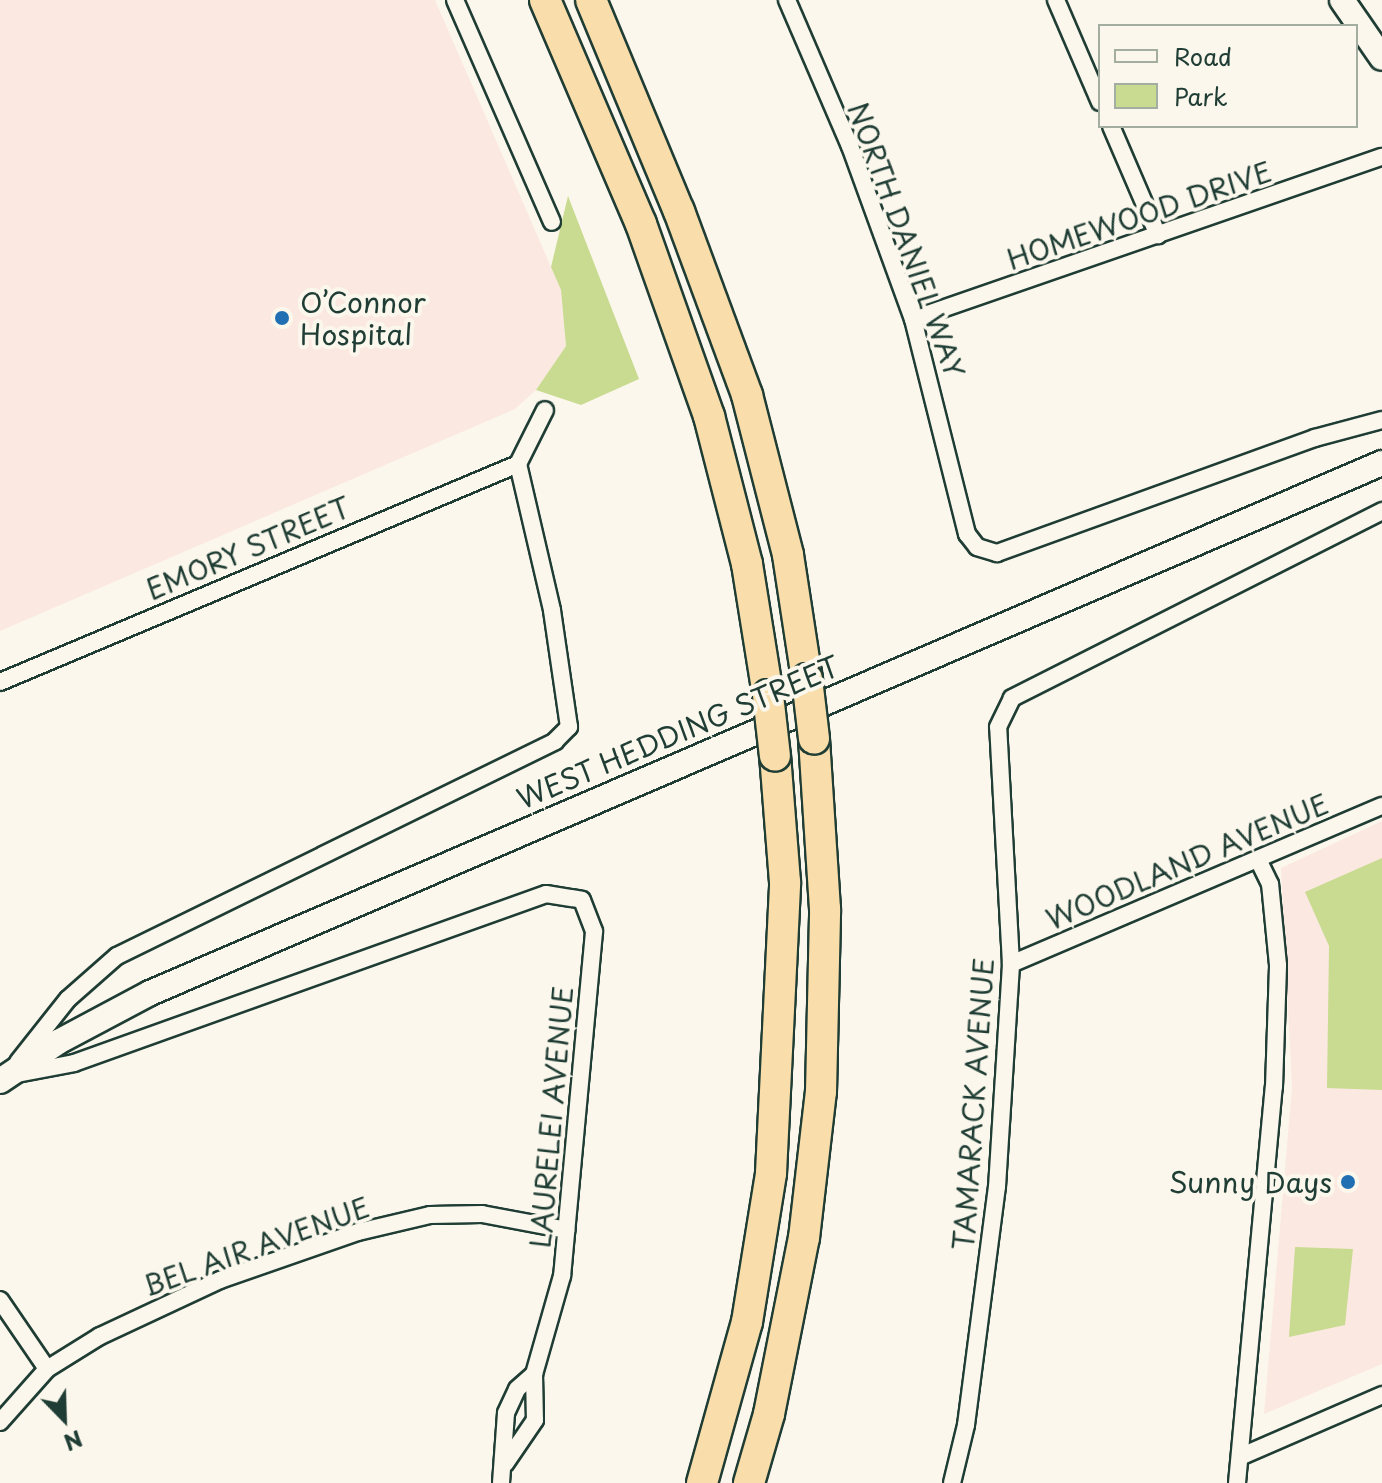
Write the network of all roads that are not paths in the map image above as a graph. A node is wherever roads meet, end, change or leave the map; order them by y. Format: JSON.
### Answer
{"nodes":[{"id":1,"x":455,"y":0,"type":"edge"},
{"id":2,"x":545,"y":0,"type":"edge"},
{"id":3,"x":591,"y":0,"type":"edge"},
{"id":4,"x":787,"y":0,"type":"edge"},
{"id":5,"x":1056,"y":0,"type":"edge"},
{"id":6,"x":1342,"y":0,"type":"edge"},
{"id":7,"x":1382,"y":58,"type":"edge"},
{"id":8,"x":1098,"y":97,"type":"edge"},
{"id":9,"x":1112,"y":128,"type":"edge"},
{"id":10,"x":1382,"y":157,"type":"edge"},
{"id":11,"x":552,"y":222,"type":"dead end"},
{"id":12,"x":1158,"y":235,"type":"junction"},
{"id":13,"x":913,"y":319,"type":"junction"},
{"id":14,"x":545,"y":410,"type":"dead end"},
{"id":15,"x":1382,"y":420,"type":"edge"},
{"id":16,"x":1382,"y":463,"type":"edge"},
{"id":17,"x":518,"y":464,"type":"junction"},
{"id":18,"x":1382,"y":511,"type":"edge"},
{"id":19,"x":0,"y":682,"type":"edge"},
{"id":20,"x":1382,"y":806,"type":"edge"},
{"id":21,"x":1259,"y":861,"type":"junction"},
{"id":22,"x":1011,"y":964,"type":"junction"},
{"id":23,"x":4,"y":1079,"type":"edge"},
{"id":24,"x":567,"y":1230,"type":"junction"},
{"id":25,"x":0,"y":1300,"type":"edge"},
{"id":26,"x":47,"y":1369,"type":"junction"},
{"id":27,"x":534,"y":1374,"type":"junction"},
{"id":28,"x":1382,"y":1395,"type":"edge"},
{"id":29,"x":0,"y":1422,"type":"edge"},
{"id":30,"x":1242,"y":1456,"type":"junction"},
{"id":31,"x":505,"y":1464,"type":"junction"},
{"id":32,"x":501,"y":1483,"type":"edge"},
{"id":33,"x":702,"y":1483,"type":"edge"},
{"id":34,"x":749,"y":1483,"type":"edge"},
{"id":35,"x":952,"y":1483,"type":"edge"},
{"id":36,"x":1237,"y":1483,"type":"edge"}],
"edges":[{"from":1,"to":11,"type":"street"},
{"from":2,"to":33,"type":"highway","bridge":true},
{"from":3,"to":34,"type":"highway","bridge":true},
{"from":4,"to":13,"type":"street","name":"NORTH DANIEL WAY"},
{"from":5,"to":8,"type":"street"},
{"from":6,"to":7,"type":"main road"},
{"from":9,"to":12,"type":"street"},
{"from":10,"to":12,"type":"street","name":"HOMEWOOD DRIVE"},
{"from":12,"to":13,"type":"street","name":"HOMEWOOD DRIVE"},
{"from":13,"to":15,"type":"street","name":"NORTH DANIEL WAY"},
{"from":14,"to":17,"type":"street"},
{"from":16,"to":23,"type":"main road","name":"WEST HEDDING STREET"},
{"from":17,"to":19,"type":"street","name":"EMORY STREET"},
{"from":17,"to":23,"type":"street","name":"WEST HEDDING STREET"},
{"from":18,"to":22,"type":"street","name":"TAMARACK AVENUE"},
{"from":20,"to":21,"type":"street","name":"WOODLAND AVENUE"},
{"from":21,"to":22,"type":"street","name":"WOODLAND AVENUE"},
{"from":21,"to":30,"type":"street"},
{"from":22,"to":35,"type":"street","name":"TAMARACK AVENUE"},
{"from":23,"to":24,"type":"street","name":"LAURELEI AVENUE"},
{"from":24,"to":26,"type":"street","name":"BEL AIR AVENUE"},
{"from":24,"to":27,"type":"street","name":"LAURELEI AVENUE"},
{"from":25,"to":26,"type":"street"},
{"from":26,"to":29,"type":"street","name":"BEL AIR AVENUE"},
{"from":27,"to":31,"type":"street","name":"LAURELEI AVENUE"},
{"from":27,"to":31,"type":"street","name":"LAURELEI AVENUE"},
{"from":28,"to":30,"type":"street"},
{"from":30,"to":36,"type":"street"},
{"from":31,"to":32,"type":"street","name":"LAURELEI AVENUE"}]}
